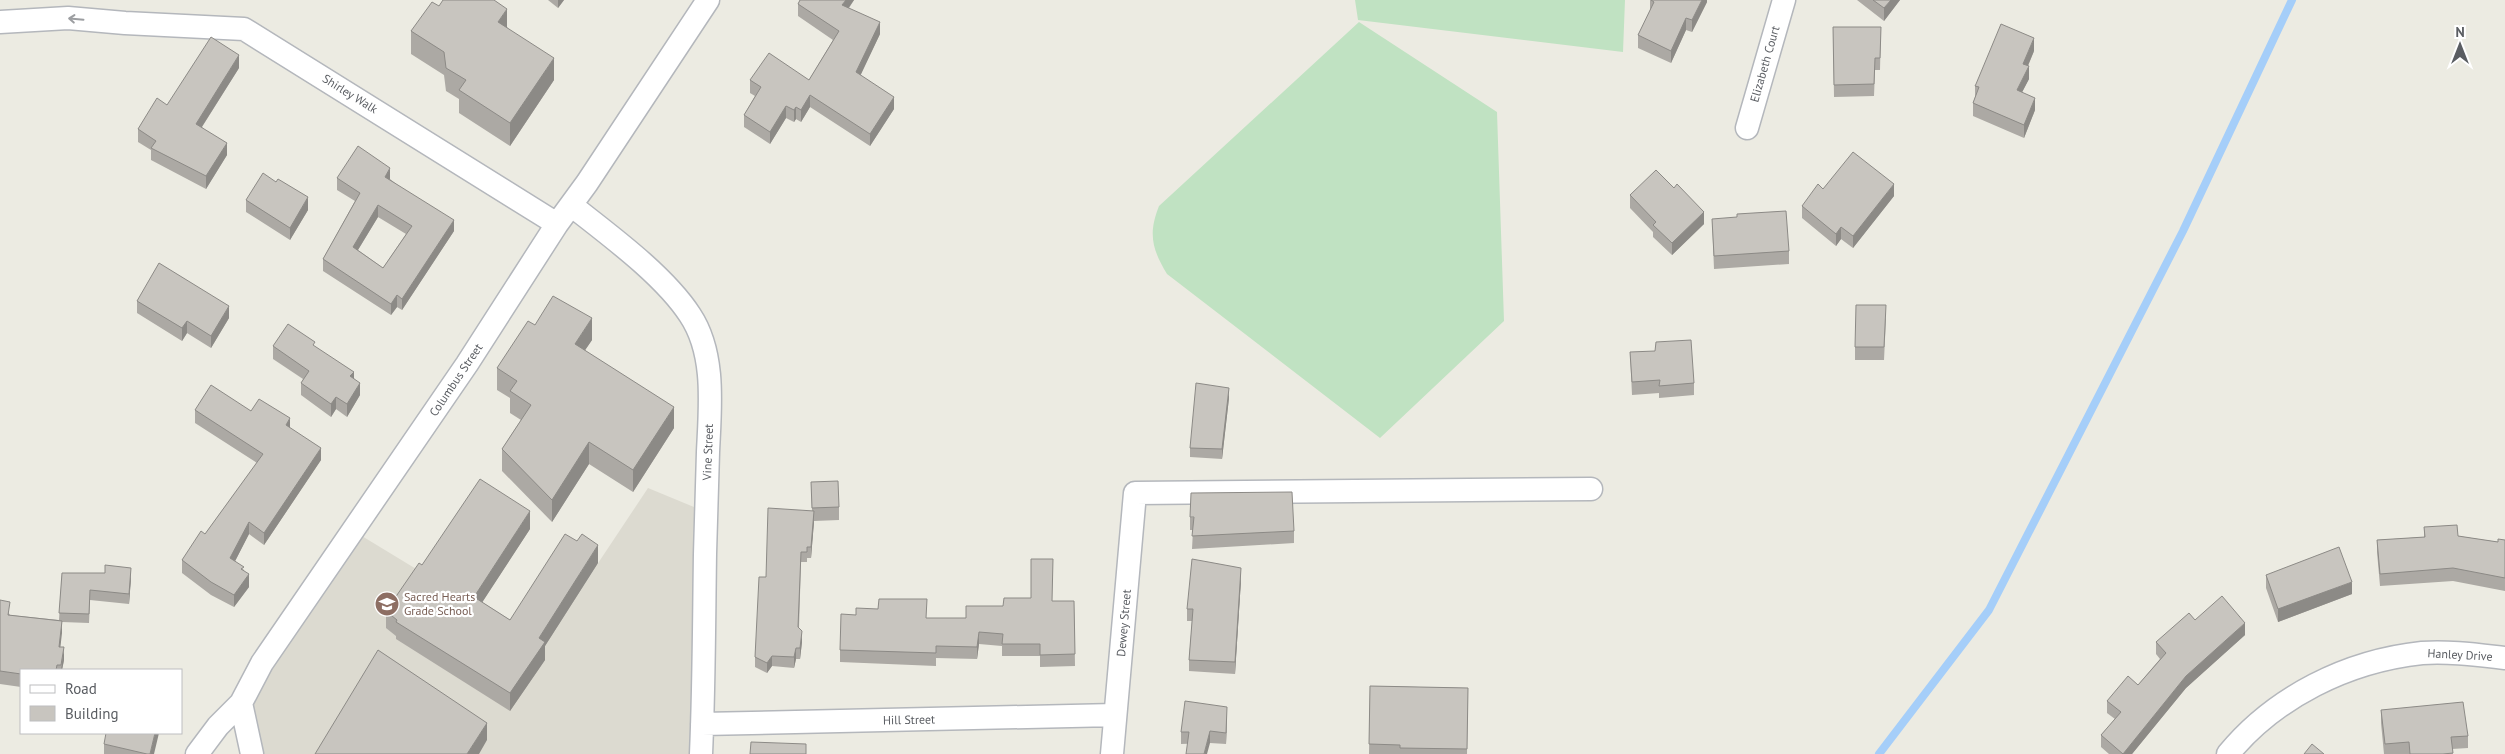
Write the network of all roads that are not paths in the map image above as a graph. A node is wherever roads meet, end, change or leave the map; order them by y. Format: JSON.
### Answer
{"nodes":[{"id":1,"x":708,"y":0,"type":"edge"},
{"id":2,"x":1784,"y":0,"type":"edge"},
{"id":3,"x":0,"y":22,"type":"edge"},
{"id":4,"x":1747,"y":128,"type":"dead end"},
{"id":5,"x":571,"y":205,"type":"junction"},
{"id":6,"x":557,"y":224,"type":"junction"},
{"id":7,"x":1590,"y":489,"type":"dead end"},
{"id":8,"x":2505,"y":658,"type":"edge"},
{"id":9,"x":241,"y":703,"type":"junction"},
{"id":10,"x":1115,"y":715,"type":"junction"},
{"id":11,"x":702,"y":724,"type":"junction"},
{"id":12,"x":197,"y":754,"type":"edge"},
{"id":13,"x":252,"y":754,"type":"edge"},
{"id":14,"x":701,"y":754,"type":"edge"},
{"id":15,"x":1112,"y":754,"type":"edge"},
{"id":16,"x":2228,"y":754,"type":"edge"}],
"edges":[{"from":1,"to":5,"type":"street","name":"Columbus Street"},
{"from":2,"to":4,"type":"street","name":"Elizabeth Court"},
{"from":6,"to":3,"type":"street","name":"Shirley Walk","one_way":true},
{"from":5,"to":6,"type":"street","name":"Columbus Street"},
{"from":5,"to":11,"type":"street","name":"Vine Street"},
{"from":6,"to":9,"type":"street","name":"Columbus Street"},
{"from":7,"to":10,"type":"street","name":"Dewey Street"},
{"from":8,"to":16,"type":"street","name":"Hanley Drive"},
{"from":9,"to":12,"type":"street","name":"Columbus Street"},
{"from":9,"to":13,"type":"street"},
{"from":10,"to":11,"type":"street","name":"Hill Street"},
{"from":10,"to":15,"type":"street","name":"Dewey Street"},
{"from":11,"to":14,"type":"street","name":"Vine Street"}]}
